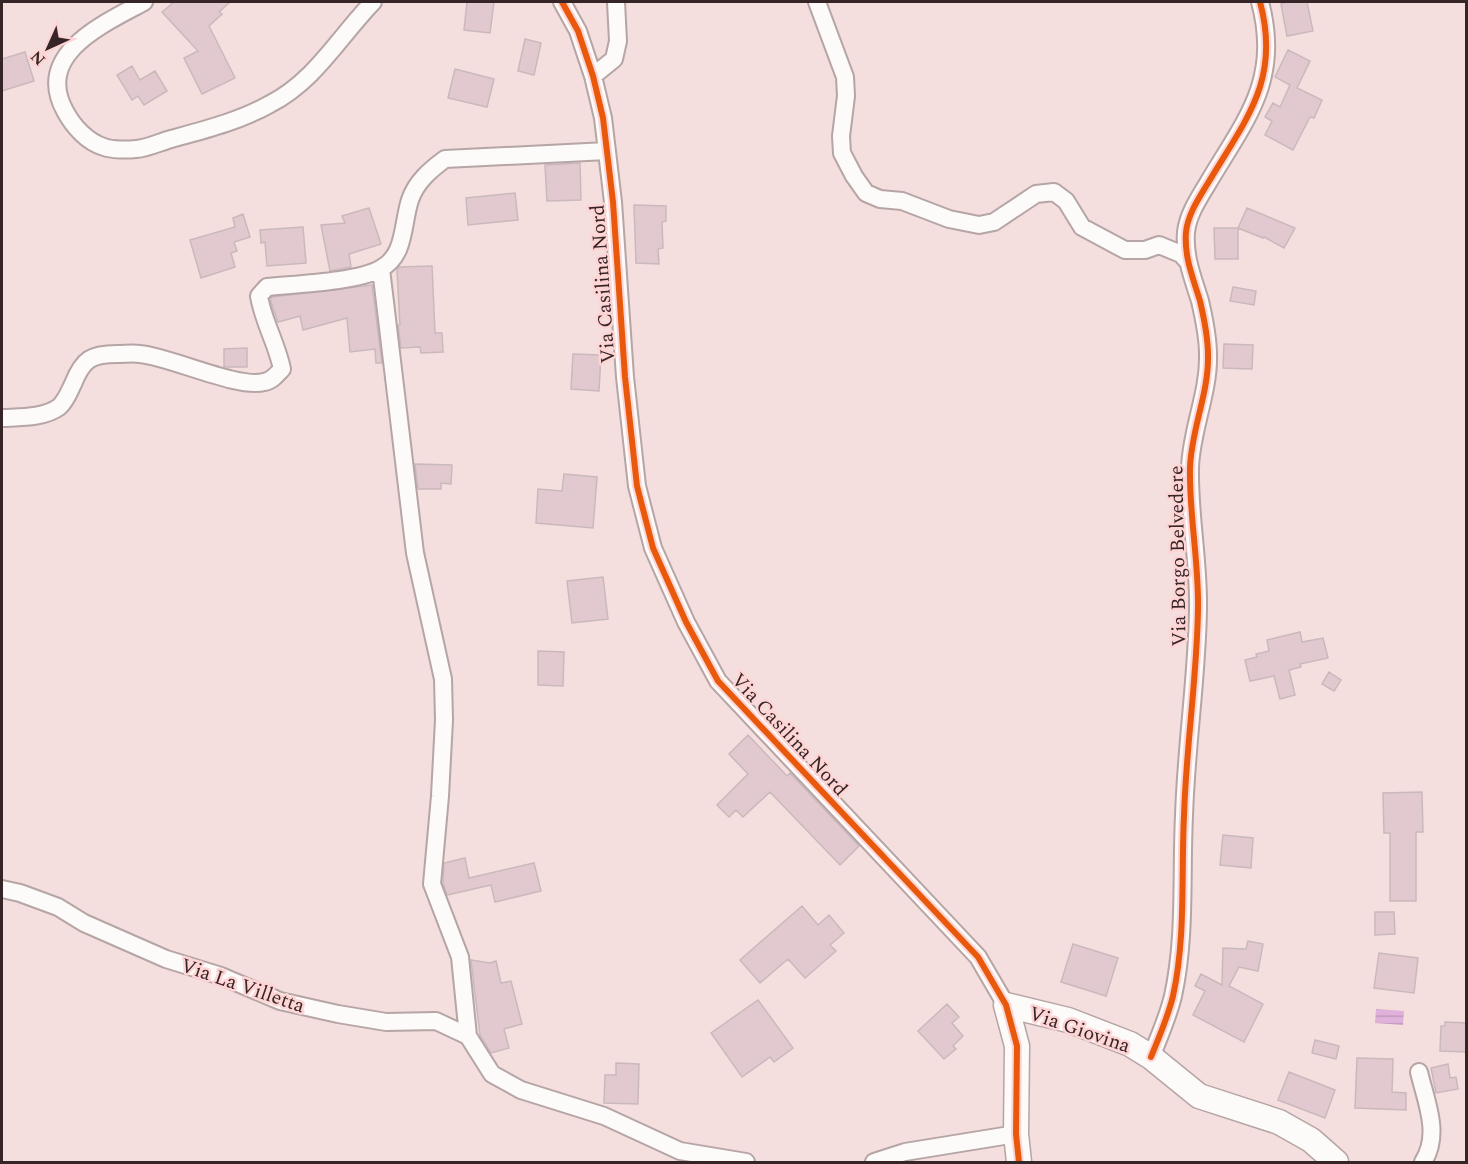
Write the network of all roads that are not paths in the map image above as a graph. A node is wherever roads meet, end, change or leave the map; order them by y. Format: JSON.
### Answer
{"nodes":[{"id":1,"x":144,"y":2,"type":"edge"},
{"id":2,"x":373,"y":2,"type":"edge"},
{"id":3,"x":562,"y":2,"type":"edge"},
{"id":4,"x":616,"y":2,"type":"edge"},
{"id":5,"x":817,"y":2,"type":"edge"},
{"id":6,"x":1260,"y":2,"type":"edge"},
{"id":7,"x":593,"y":76,"type":"junction"},
{"id":8,"x":607,"y":151,"type":"junction"},
{"id":9,"x":1188,"y":262,"type":"junction"},
{"id":10,"x":381,"y":269,"type":"junction"},
{"id":11,"x":2,"y":418,"type":"edge"},
{"id":12,"x":2,"y":889,"type":"edge"},
{"id":13,"x":1006,"y":1005,"type":"junction"},
{"id":14,"x":468,"y":1036,"type":"junction"},
{"id":15,"x":1151,"y":1057,"type":"junction"},
{"id":16,"x":1419,"y":1072,"type":"dead end"},
{"id":17,"x":1016,"y":1134,"type":"junction"},
{"id":18,"x":746,"y":1162,"type":"edge"},
{"id":19,"x":874,"y":1162,"type":"edge"},
{"id":20,"x":1019,"y":1162,"type":"edge"},
{"id":21,"x":1336,"y":1162,"type":"edge"},
{"id":22,"x":1423,"y":1162,"type":"edge"}],
"edges":[{"from":1,"to":2,"type":"street"},
{"from":3,"to":7,"type":"street","name":"Via Casilina Nord"},
{"from":4,"to":7,"type":"street"},
{"from":5,"to":9,"type":"street"},
{"from":6,"to":9,"type":"street","name":"Via Borgo Belvedere"},
{"from":7,"to":8,"type":"street","name":"Via Casilina Nord"},
{"from":8,"to":10,"type":"street"},
{"from":8,"to":13,"type":"street","name":"Via Casilina Nord"},
{"from":9,"to":15,"type":"street","name":"Via Borgo Belvedere"},
{"from":10,"to":11,"type":"street"},
{"from":10,"to":14,"type":"street"},
{"from":12,"to":14,"type":"street","name":"Via La Villetta"},
{"from":13,"to":15,"type":"street","name":"Via Giovina"},
{"from":13,"to":17,"type":"street","name":"Via Casilina Nord"},
{"from":14,"to":18,"type":"street"},
{"from":15,"to":21,"type":"street","name":"Via Giovina"},
{"from":16,"to":22,"type":"street"},
{"from":17,"to":19,"type":"street"},
{"from":17,"to":20,"type":"street","name":"Via Casilina Nord"}]}
